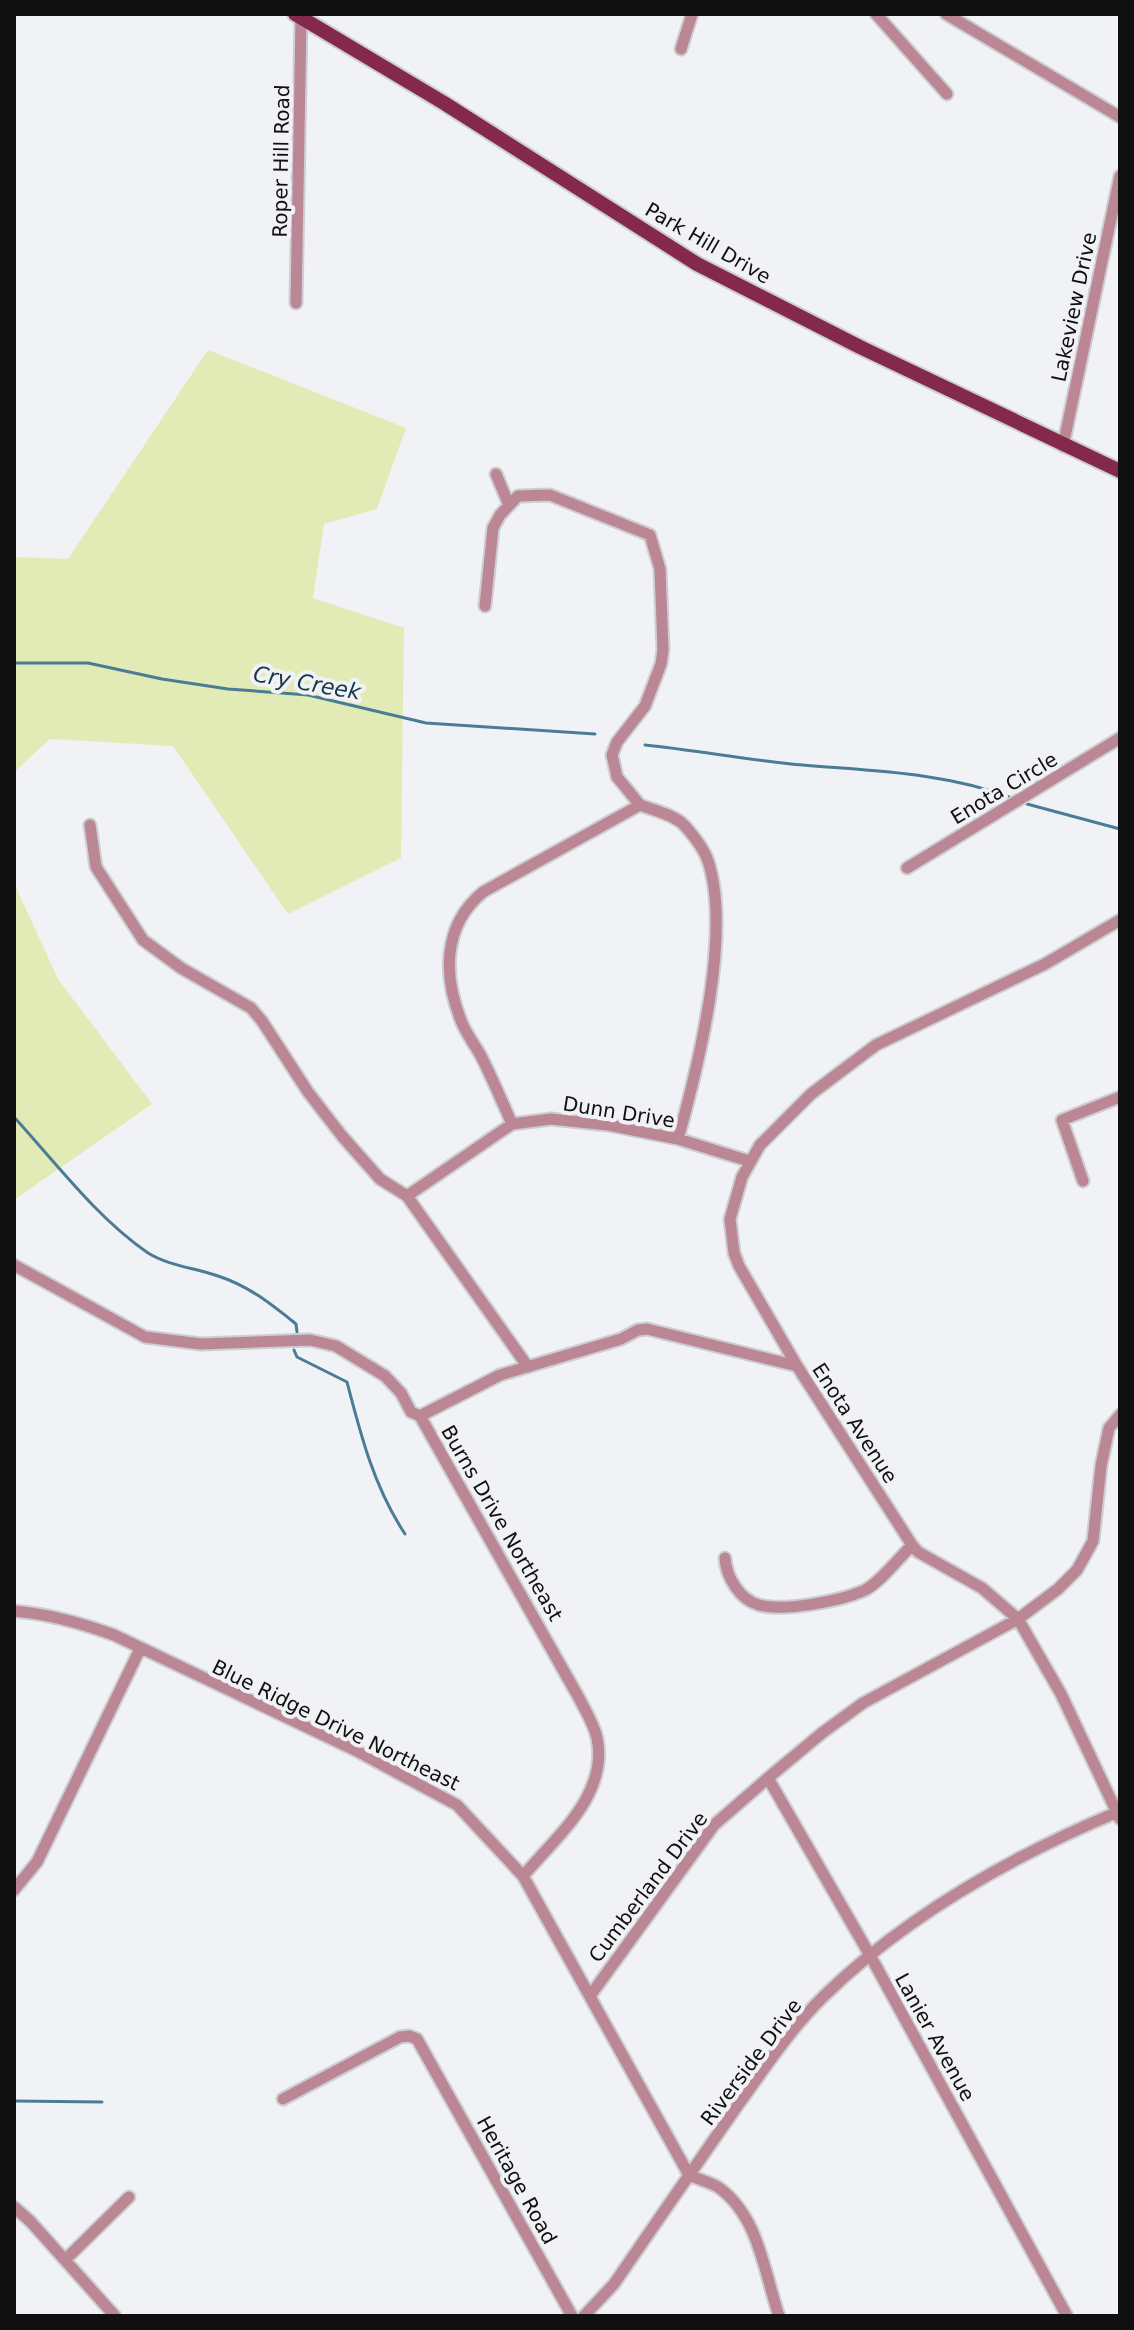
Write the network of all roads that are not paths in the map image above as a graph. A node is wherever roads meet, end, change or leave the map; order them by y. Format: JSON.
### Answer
{"nodes":[{"id":1,"x":692,"y":14,"type":"edge"},
{"id":2,"x":876,"y":14,"type":"edge"},
{"id":3,"x":946,"y":14,"type":"edge"},
{"id":4,"x":298,"y":16,"type":"edge"},
{"id":5,"x":681,"y":49,"type":"dead end"},
{"id":6,"x":947,"y":94,"type":"dead end"},
{"id":7,"x":1120,"y":117,"type":"edge"},
{"id":8,"x":1120,"y":176,"type":"edge"},
{"id":9,"x":296,"y":303,"type":"dead end"},
{"id":10,"x":1063,"y":446,"type":"junction"},
{"id":11,"x":1120,"y":471,"type":"edge"},
{"id":12,"x":496,"y":474,"type":"dead end"},
{"id":13,"x":509,"y":505,"type":"junction"},
{"id":14,"x":485,"y":606,"type":"dead end"},
{"id":15,"x":1120,"y":738,"type":"edge"},
{"id":16,"x":640,"y":805,"type":"junction"},
{"id":17,"x":90,"y":825,"type":"dead end"},
{"id":18,"x":907,"y":868,"type":"dead end"},
{"id":19,"x":1120,"y":920,"type":"edge"},
{"id":20,"x":1120,"y":1097,"type":"edge"},
{"id":21,"x":512,"y":1124,"type":"junction"},
{"id":22,"x":678,"y":1139,"type":"junction"},
{"id":23,"x":749,"y":1161,"type":"junction"},
{"id":24,"x":1083,"y":1181,"type":"dead end"},
{"id":25,"x":407,"y":1196,"type":"junction"},
{"id":26,"x":14,"y":1265,"type":"edge"},
{"id":27,"x":797,"y":1366,"type":"junction"},
{"id":28,"x":528,"y":1367,"type":"junction"},
{"id":29,"x":1120,"y":1415,"type":"edge"},
{"id":30,"x":420,"y":1416,"type":"junction"},
{"id":31,"x":912,"y":1545,"type":"junction"},
{"id":32,"x":725,"y":1558,"type":"dead end"},
{"id":33,"x":14,"y":1611,"type":"edge"},
{"id":34,"x":1018,"y":1619,"type":"junction"},
{"id":35,"x":140,"y":1649,"type":"junction"},
{"id":36,"x":768,"y":1778,"type":"junction"},
{"id":37,"x":1119,"y":1814,"type":"edge"},
{"id":38,"x":523,"y":1876,"type":"junction"},
{"id":39,"x":14,"y":1890,"type":"edge"},
{"id":40,"x":871,"y":1957,"type":"junction"},
{"id":41,"x":590,"y":1996,"type":"junction"},
{"id":42,"x":283,"y":2099,"type":"dead end"},
{"id":43,"x":689,"y":2175,"type":"junction"},
{"id":44,"x":129,"y":2197,"type":"dead end"},
{"id":45,"x":14,"y":2207,"type":"edge"},
{"id":46,"x":66,"y":2259,"type":"junction"},
{"id":47,"x":115,"y":2316,"type":"edge"},
{"id":48,"x":572,"y":2316,"type":"edge"},
{"id":49,"x":584,"y":2316,"type":"edge"},
{"id":50,"x":779,"y":2316,"type":"edge"},
{"id":51,"x":1067,"y":2316,"type":"edge"}],
"edges":[{"from":1,"to":5,"type":"street"},
{"from":2,"to":6,"type":"street"},
{"from":3,"to":7,"type":"street"},
{"from":4,"to":9,"type":"street","name":"Roper Hill Road"},
{"from":4,"to":10,"type":"main road","name":"Park Hill Drive"},
{"from":8,"to":10,"type":"street","name":"Lakeview Drive"},
{"from":10,"to":11,"type":"main road","name":"Park Hill Drive"},
{"from":12,"to":13,"type":"street"},
{"from":13,"to":14,"type":"street"},
{"from":13,"to":16,"type":"street"},
{"from":15,"to":18,"type":"street","name":"Enota Circle"},
{"from":16,"to":21,"type":"street"},
{"from":16,"to":22,"type":"street"},
{"from":17,"to":25,"type":"street"},
{"from":19,"to":23,"type":"street"},
{"from":20,"to":24,"type":"street"},
{"from":21,"to":22,"type":"street","name":"Dunn Drive"},
{"from":21,"to":25,"type":"street","name":"Dunn Drive"},
{"from":22,"to":23,"type":"street","name":"Dunn Drive"},
{"from":23,"to":27,"type":"street"},
{"from":25,"to":28,"type":"street"},
{"from":26,"to":30,"type":"street","name":"Burns Drive Northeast"},
{"from":27,"to":28,"type":"street","name":"Enota Avenue"},
{"from":27,"to":31,"type":"street","name":"Enota Avenue"},
{"from":28,"to":30,"type":"street","name":"Enota Avenue"},
{"from":29,"to":34,"type":"street","name":"Cumberland Drive"},
{"from":30,"to":38,"type":"street","name":"Burns Drive Northeast"},
{"from":31,"to":32,"type":"street"},
{"from":31,"to":34,"type":"street","name":"Enota Avenue"},
{"from":33,"to":35,"type":"street","name":"Blue Ridge Drive Northeast"},
{"from":34,"to":36,"type":"street","name":"Cumberland Drive"},
{"from":34,"to":37,"type":"street"},
{"from":35,"to":38,"type":"street","name":"Blue Ridge Drive Northeast"},
{"from":35,"to":39,"type":"street"},
{"from":36,"to":40,"type":"street","name":"Lanier Avenue"},
{"from":36,"to":41,"type":"street","name":"Cumberland Drive"},
{"from":37,"to":40,"type":"street","name":"Riverside Drive"},
{"from":38,"to":41,"type":"street","name":"Blue Ridge Drive Northeast"},
{"from":40,"to":43,"type":"street","name":"Riverside Drive"},
{"from":40,"to":51,"type":"street","name":"Lanier Avenue"},
{"from":41,"to":43,"type":"street","name":"Blue Ridge Drive Northeast"},
{"from":42,"to":48,"type":"street","name":"Heritage Road"},
{"from":43,"to":49,"type":"street","name":"Riverside Drive"},
{"from":43,"to":50,"type":"street"},
{"from":44,"to":46,"type":"street"},
{"from":45,"to":46,"type":"street"},
{"from":46,"to":47,"type":"street"}]}
